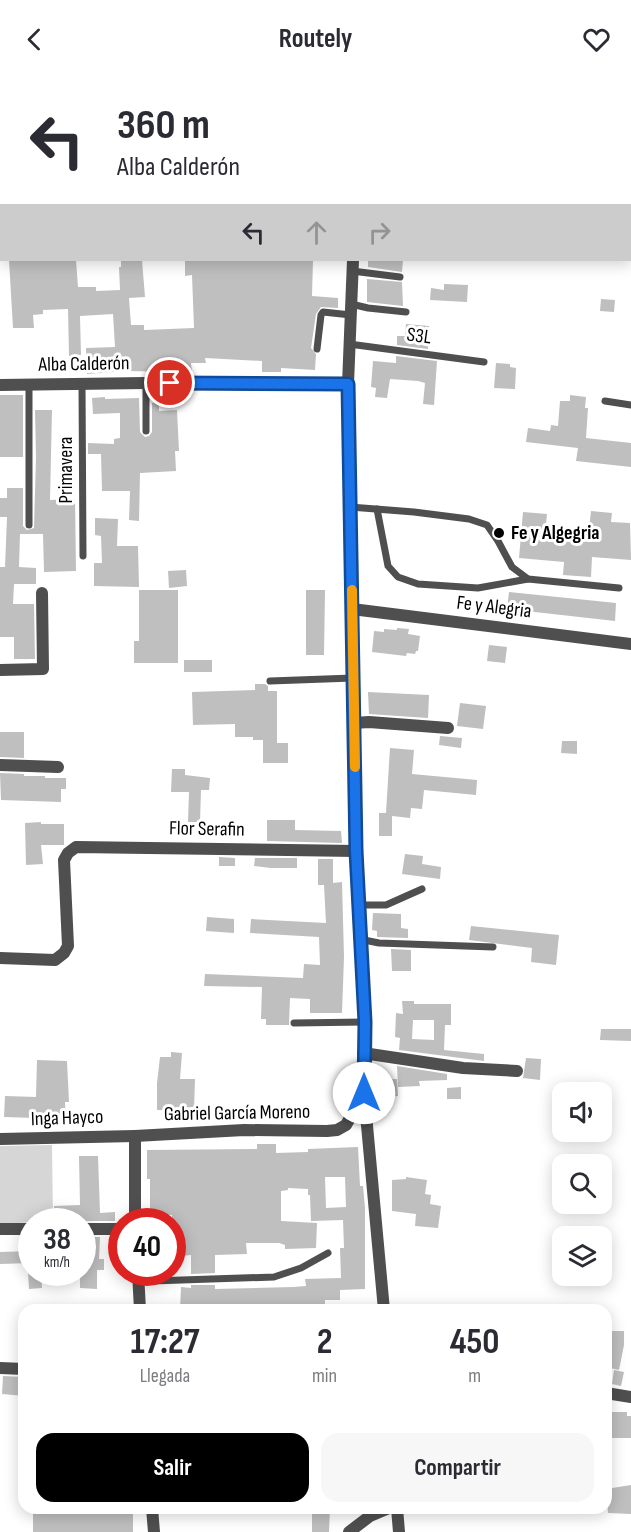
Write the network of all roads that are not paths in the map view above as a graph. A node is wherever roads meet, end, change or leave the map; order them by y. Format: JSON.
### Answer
{"nodes":[{"id":1,"x":353,"y":265,"type":"edge"},
{"id":2,"x":400,"y":276,"type":"dead end"},
{"id":3,"x":351,"y":309,"type":"junction"},
{"id":4,"x":406,"y":312,"type":"dead end"},
{"id":5,"x":349,"y":344,"type":"junction"},
{"id":6,"x":317,"y":349,"type":"dead end"},
{"id":7,"x":484,"y":362,"type":"dead end"},
{"id":8,"x":146,"y":383,"type":"junction"},
{"id":9,"x":29,"y":384,"type":"junction"},
{"id":10,"x":82,"y":384,"type":"junction"},
{"id":11,"x":348,"y":384,"type":"junction"},
{"id":12,"x":0,"y":385,"type":"edge"},
{"id":13,"x":604,"y":401,"type":"dead end"},
{"id":14,"x":631,"y":405,"type":"edge"},
{"id":15,"x":146,"y":431,"type":"dead end"},
{"id":16,"x":350,"y":507,"type":"junction"},
{"id":17,"x":377,"y":510,"type":"junction"},
{"id":18,"x":29,"y":525,"type":"dead end"},
{"id":19,"x":83,"y":556,"type":"dead end"},
{"id":20,"x":528,"y":579,"type":"junction"},
{"id":21,"x":619,"y":588,"type":"dead end"},
{"id":22,"x":42,"y":593,"type":"dead end"},
{"id":23,"x":352,"y":609,"type":"junction"},
{"id":24,"x":631,"y":644,"type":"edge"},
{"id":25,"x":0,"y":670,"type":"edge"},
{"id":26,"x":353,"y":678,"type":"junction"},
{"id":27,"x":270,"y":681,"type":"dead end"},
{"id":28,"x":354,"y":723,"type":"junction"},
{"id":29,"x":448,"y":728,"type":"dead end"},
{"id":30,"x":0,"y":765,"type":"edge"},
{"id":31,"x":58,"y":767,"type":"dead end"},
{"id":32,"x":356,"y":851,"type":"junction"},
{"id":33,"x":422,"y":889,"type":"dead end"},
{"id":34,"x":358,"y":905,"type":"junction"},
{"id":35,"x":359,"y":939,"type":"junction"},
{"id":36,"x":493,"y":947,"type":"dead end"},
{"id":37,"x":0,"y":958,"type":"edge"},
{"id":38,"x":365,"y":1022,"type":"junction"},
{"id":39,"x":294,"y":1023,"type":"dead end"},
{"id":40,"x":363,"y":1053,"type":"junction"},
{"id":41,"x":517,"y":1071,"type":"dead end"},
{"id":42,"x":364,"y":1093,"type":"junction"},
{"id":43,"x":135,"y":1136,"type":"junction"},
{"id":44,"x":0,"y":1139,"type":"edge"},
{"id":45,"x":135,"y":1208,"type":"edge"},
{"id":46,"x":0,"y":1229,"type":"edge"},
{"id":47,"x":18,"y":1229,"type":"edge"},
{"id":48,"x":328,"y":1253,"type":"dead end"},
{"id":49,"x":186,"y":1280,"type":"edge"},
{"id":50,"x":139,"y":1286,"type":"edge"},
{"id":51,"x":140,"y":1304,"type":"edge"},
{"id":52,"x":383,"y":1304,"type":"edge"},
{"id":53,"x":0,"y":1368,"type":"edge"},
{"id":54,"x":18,"y":1369,"type":"edge"},
{"id":55,"x":612,"y":1394,"type":"edge"},
{"id":56,"x":631,"y":1397,"type":"edge"},
{"id":57,"x":152,"y":1514,"type":"edge"},
{"id":58,"x":375,"y":1514,"type":"edge"},
{"id":59,"x":398,"y":1514,"type":"edge"},
{"id":60,"x":154,"y":1532,"type":"edge"},
{"id":61,"x":349,"y":1532,"type":"edge"},
{"id":62,"x":399,"y":1532,"type":"edge"}],
"edges":[{"from":1,"to":2,"type":"lane"},
{"from":1,"to":3,"type":"street"},
{"from":3,"to":4,"type":"lane"},
{"from":3,"to":5,"type":"street"},
{"from":3,"to":6,"type":"lane"},
{"from":5,"to":7,"type":"lane","name":"S3L"},
{"from":5,"to":11,"type":"street"},
{"from":8,"to":10,"type":"street","name":"Alba Calderón"},
{"from":8,"to":11,"type":"street","name":"Alba Calderón"},
{"from":8,"to":15,"type":"lane"},
{"from":9,"to":10,"type":"street","name":"Alba Calderón"},
{"from":9,"to":12,"type":"street","name":"Alba Calderón"},
{"from":9,"to":18,"type":"lane"},
{"from":10,"to":19,"type":"lane","name":"Primavera"},
{"from":11,"to":16,"type":"street"},
{"from":13,"to":14,"type":"lane"},
{"from":16,"to":17,"type":"lane"},
{"from":16,"to":23,"type":"street"},
{"from":17,"to":20,"type":"lane"},
{"from":17,"to":20,"type":"lane"},
{"from":20,"to":21,"type":"lane"},
{"from":22,"to":25,"type":"street"},
{"from":23,"to":24,"type":"street","name":"Fe y Alegria"},
{"from":23,"to":26,"type":"street"},
{"from":26,"to":27,"type":"lane"},
{"from":26,"to":28,"type":"street"},
{"from":28,"to":29,"type":"street"},
{"from":28,"to":32,"type":"street"},
{"from":30,"to":31,"type":"street"},
{"from":32,"to":34,"type":"street"},
{"from":32,"to":37,"type":"street","name":"Flor Serafin"},
{"from":33,"to":34,"type":"lane"},
{"from":34,"to":35,"type":"street"},
{"from":35,"to":36,"type":"lane"},
{"from":35,"to":38,"type":"street"},
{"from":38,"to":39,"type":"lane"},
{"from":38,"to":40,"type":"street"},
{"from":40,"to":41,"type":"street"},
{"from":40,"to":42,"type":"street"},
{"from":42,"to":43,"type":"street","name":"Gabriel García Moreno"},
{"from":42,"to":52,"type":"street"},
{"from":43,"to":44,"type":"street","name":"Inga Hayco"},
{"from":43,"to":45,"type":"street"},
{"from":46,"to":47,"type":"street"},
{"from":48,"to":49,"type":"lane"},
{"from":50,"to":51,"type":"street"},
{"from":53,"to":54,"type":"street"},
{"from":55,"to":56,"type":"street"},
{"from":57,"to":60,"type":"street"},
{"from":58,"to":61,"type":"street"},
{"from":59,"to":62,"type":"street"}]}
